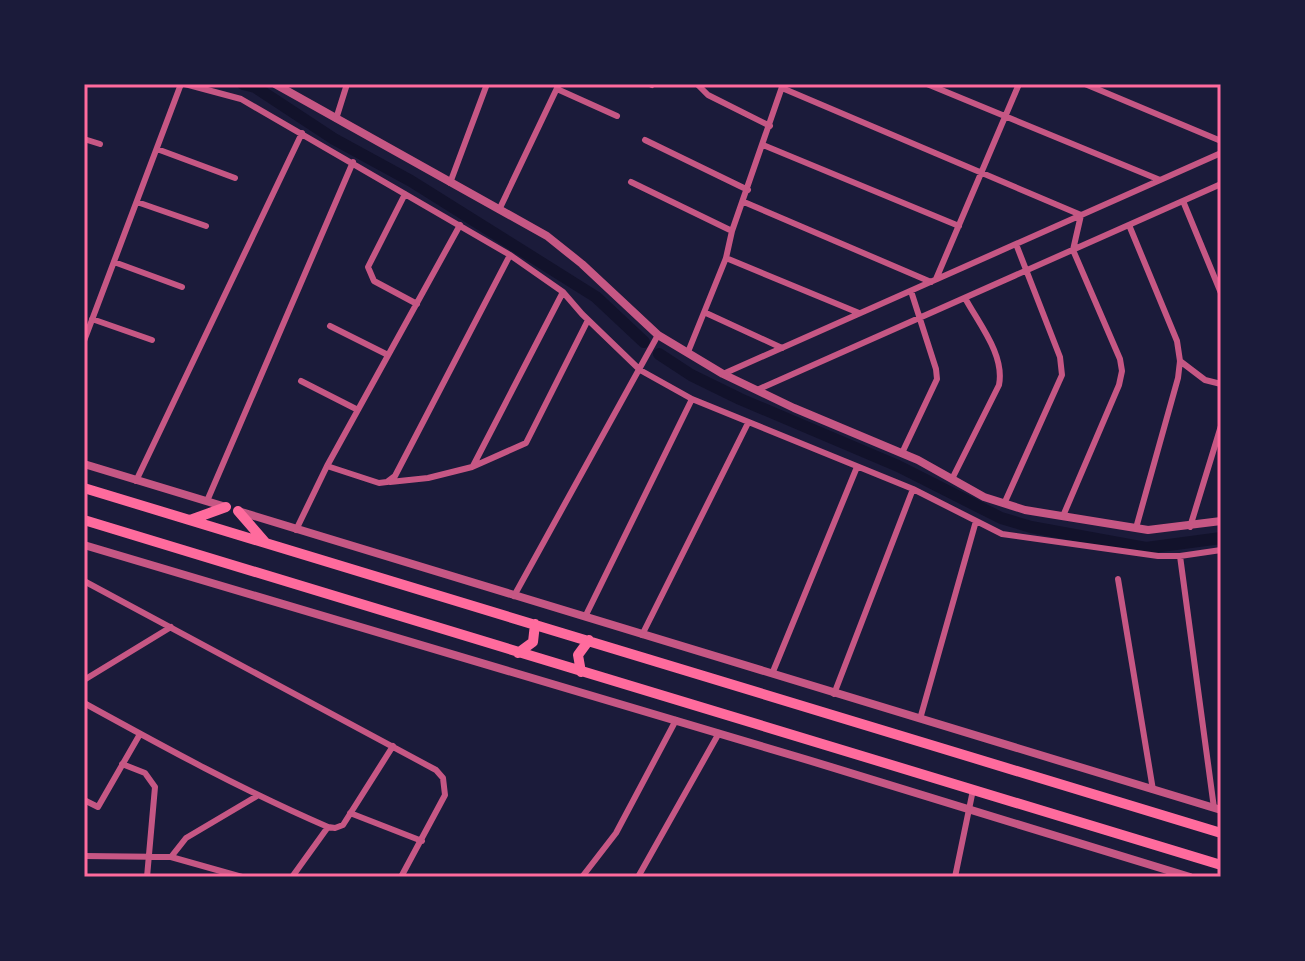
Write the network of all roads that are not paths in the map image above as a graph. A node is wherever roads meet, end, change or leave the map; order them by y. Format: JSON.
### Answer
{"nodes":[{"id":1,"x":183,"y":84,"type":"edge"},
{"id":2,"x":275,"y":84,"type":"edge"},
{"id":3,"x":347,"y":84,"type":"edge"},
{"id":4,"x":487,"y":84,"type":"edge"},
{"id":5,"x":697,"y":84,"type":"edge"},
{"id":6,"x":927,"y":84,"type":"edge"},
{"id":7,"x":1019,"y":84,"type":"edge"},
{"id":8,"x":1085,"y":84,"type":"edge"},
{"id":9,"x":558,"y":86,"type":"edge"},
{"id":10,"x":782,"y":86,"type":"edge"},
{"id":11,"x":617,"y":116,"type":"dead end"},
{"id":12,"x":1005,"y":117,"type":"junction"},
{"id":13,"x":336,"y":119,"type":"junction"},
{"id":14,"x":770,"y":126,"type":"junction"},
{"id":15,"x":302,"y":133,"type":"junction"},
{"id":16,"x":84,"y":139,"type":"edge"},
{"id":17,"x":645,"y":140,"type":"dead end"},
{"id":18,"x":1221,"y":141,"type":"edge"},
{"id":19,"x":100,"y":144,"type":"dead end"},
{"id":20,"x":763,"y":145,"type":"junction"},
{"id":21,"x":157,"y":149,"type":"junction"},
{"id":22,"x":1221,"y":153,"type":"edge"},
{"id":23,"x":353,"y":162,"type":"junction"},
{"id":24,"x":982,"y":172,"type":"junction"},
{"id":25,"x":235,"y":178,"type":"dead end"},
{"id":26,"x":1160,"y":180,"type":"junction"},
{"id":27,"x":631,"y":182,"type":"dead end"},
{"id":28,"x":450,"y":183,"type":"junction"},
{"id":29,"x":1221,"y":184,"type":"edge"},
{"id":30,"x":748,"y":190,"type":"junction"},
{"id":31,"x":405,"y":194,"type":"junction"},
{"id":32,"x":1183,"y":201,"type":"junction"},
{"id":33,"x":137,"y":202,"type":"junction"},
{"id":34,"x":744,"y":202,"type":"junction"},
{"id":35,"x":499,"y":210,"type":"junction"},
{"id":36,"x":1081,"y":215,"type":"junction"},
{"id":37,"x":460,"y":225,"type":"junction"},
{"id":38,"x":1129,"y":225,"type":"junction"},
{"id":39,"x":206,"y":226,"type":"dead end"},
{"id":40,"x":959,"y":226,"type":"junction"},
{"id":41,"x":732,"y":231,"type":"junction"},
{"id":42,"x":1016,"y":244,"type":"junction"},
{"id":43,"x":1073,"y":250,"type":"junction"},
{"id":44,"x":510,"y":255,"type":"junction"},
{"id":45,"x":726,"y":258,"type":"junction"},
{"id":46,"x":114,"y":262,"type":"junction"},
{"id":47,"x":1027,"y":271,"type":"junction"},
{"id":48,"x":934,"y":280,"type":"junction"},
{"id":49,"x":182,"y":287,"type":"dead end"},
{"id":50,"x":911,"y":291,"type":"junction"},
{"id":51,"x":563,"y":292,"type":"junction"},
{"id":52,"x":1221,"y":293,"type":"edge"},
{"id":53,"x":965,"y":298,"type":"junction"},
{"id":54,"x":417,"y":304,"type":"junction"},
{"id":55,"x":706,"y":313,"type":"junction"},
{"id":56,"x":860,"y":313,"type":"junction"},
{"id":57,"x":921,"y":318,"type":"junction"},
{"id":58,"x":92,"y":319,"type":"junction"},
{"id":59,"x":588,"y":320,"type":"junction"},
{"id":60,"x":330,"y":326,"type":"dead end"},
{"id":61,"x":658,"y":335,"type":"junction"},
{"id":62,"x":152,"y":340,"type":"dead end"},
{"id":63,"x":84,"y":341,"type":"edge"},
{"id":64,"x":783,"y":348,"type":"junction"},
{"id":65,"x":688,"y":352,"type":"junction"},
{"id":66,"x":388,"y":355,"type":"junction"},
{"id":67,"x":1180,"y":361,"type":"junction"},
{"id":68,"x":640,"y":370,"type":"junction"},
{"id":69,"x":723,"y":374,"type":"junction"},
{"id":70,"x":301,"y":381,"type":"dead end"},
{"id":71,"x":1221,"y":384,"type":"edge"},
{"id":72,"x":757,"y":390,"type":"junction"},
{"id":73,"x":692,"y":399,"type":"junction"},
{"id":74,"x":358,"y":410,"type":"junction"},
{"id":75,"x":748,"y":423,"type":"junction"},
{"id":76,"x":1221,"y":426,"type":"edge"},
{"id":77,"x":902,"y":453,"type":"junction"},
{"id":78,"x":84,"y":464,"type":"edge"},
{"id":79,"x":327,"y":466,"type":"junction"},
{"id":80,"x":472,"y":467,"type":"junction"},
{"id":81,"x":857,"y":467,"type":"junction"},
{"id":82,"x":952,"y":479,"type":"junction"},
{"id":83,"x":136,"y":481,"type":"junction"},
{"id":84,"x":387,"y":482,"type":"junction"},
{"id":85,"x":84,"y":488,"type":"edge"},
{"id":86,"x":913,"y":489,"type":"junction"},
{"id":87,"x":207,"y":501,"type":"junction"},
{"id":88,"x":1004,"y":505,"type":"junction"},
{"id":89,"x":226,"y":507,"type":"junction"},
{"id":90,"x":238,"y":511,"type":"junction"},
{"id":91,"x":1063,"y":516,"type":"junction"},
{"id":92,"x":84,"y":520,"type":"edge"},
{"id":93,"x":190,"y":520,"type":"junction"},
{"id":94,"x":976,"y":521,"type":"junction"},
{"id":95,"x":1221,"y":521,"type":"edge"},
{"id":96,"x":1190,"y":527,"type":"junction"},
{"id":97,"x":1136,"y":528,"type":"junction"},
{"id":98,"x":296,"y":530,"type":"junction"},
{"id":99,"x":266,"y":543,"type":"junction"},
{"id":100,"x":84,"y":545,"type":"edge"},
{"id":101,"x":1221,"y":550,"type":"edge"},
{"id":102,"x":1180,"y":556,"type":"junction"},
{"id":103,"x":1118,"y":579,"type":"dead end"},
{"id":104,"x":84,"y":581,"type":"edge"},
{"id":105,"x":514,"y":596,"type":"junction"},
{"id":106,"x":585,"y":617,"type":"junction"},
{"id":107,"x":535,"y":624,"type":"junction"},
{"id":108,"x":171,"y":627,"type":"junction"},
{"id":109,"x":642,"y":635,"type":"junction"},
{"id":110,"x":589,"y":640,"type":"junction"},
{"id":111,"x":518,"y":653,"type":"junction"},
{"id":112,"x":581,"y":672,"type":"junction"},
{"id":113,"x":772,"y":674,"type":"junction"},
{"id":114,"x":84,"y":680,"type":"edge"},
{"id":115,"x":834,"y":694,"type":"junction"},
{"id":116,"x":84,"y":703,"type":"edge"},
{"id":117,"x":920,"y":719,"type":"junction"},
{"id":118,"x":676,"y":720,"type":"junction"},
{"id":119,"x":719,"y":733,"type":"junction"},
{"id":120,"x":140,"y":734,"type":"junction"},
{"id":121,"x":393,"y":746,"type":"junction"},
{"id":122,"x":122,"y":764,"type":"junction"},
{"id":123,"x":973,"y":790,"type":"junction"},
{"id":124,"x":1153,"y":790,"type":"junction"},
{"id":125,"x":257,"y":796,"type":"junction"},
{"id":126,"x":84,"y":800,"type":"edge"},
{"id":127,"x":1218,"y":809,"type":"edge"},
{"id":128,"x":969,"y":810,"type":"junction"},
{"id":129,"x":350,"y":813,"type":"junction"},
{"id":130,"x":328,"y":827,"type":"junction"},
{"id":131,"x":1221,"y":833,"type":"edge"},
{"id":132,"x":422,"y":841,"type":"junction"},
{"id":133,"x":84,"y":856,"type":"edge"},
{"id":134,"x":150,"y":857,"type":"junction"},
{"id":135,"x":171,"y":857,"type":"junction"},
{"id":136,"x":1221,"y":865,"type":"edge"},
{"id":137,"x":147,"y":877,"type":"edge"},
{"id":138,"x":242,"y":877,"type":"edge"},
{"id":139,"x":292,"y":877,"type":"edge"},
{"id":140,"x":401,"y":877,"type":"edge"},
{"id":141,"x":582,"y":877,"type":"edge"},
{"id":142,"x":638,"y":877,"type":"edge"},
{"id":143,"x":955,"y":877,"type":"edge"},
{"id":144,"x":1190,"y":877,"type":"edge"}],
"edges":[{"from":1,"to":15,"type":"street"},
{"from":1,"to":21,"type":"street"},
{"from":2,"to":13,"type":"street"},
{"from":3,"to":13,"type":"street"},
{"from":4,"to":28,"type":"street"},
{"from":5,"to":14,"type":"street"},
{"from":6,"to":12,"type":"street"},
{"from":7,"to":12,"type":"street"},
{"from":8,"to":18,"type":"street"},
{"from":9,"to":11,"type":"street"},
{"from":9,"to":35,"type":"street"},
{"from":10,"to":14,"type":"street"},
{"from":10,"to":24,"type":"street"},
{"from":12,"to":24,"type":"street"},
{"from":12,"to":26,"type":"street"},
{"from":13,"to":28,"type":"street"},
{"from":14,"to":20,"type":"street"},
{"from":15,"to":23,"type":"street"},
{"from":15,"to":83,"type":"street"},
{"from":16,"to":19,"type":"street"},
{"from":17,"to":30,"type":"street"},
{"from":20,"to":30,"type":"street"},
{"from":20,"to":40,"type":"street"},
{"from":21,"to":25,"type":"street"},
{"from":21,"to":33,"type":"street"},
{"from":22,"to":26,"type":"street"},
{"from":23,"to":31,"type":"street"},
{"from":23,"to":87,"type":"street"},
{"from":24,"to":36,"type":"street"},
{"from":24,"to":40,"type":"street"},
{"from":26,"to":36,"type":"street"},
{"from":27,"to":41,"type":"street"},
{"from":28,"to":35,"type":"street"},
{"from":29,"to":32,"type":"street"},
{"from":30,"to":34,"type":"street"},
{"from":31,"to":37,"type":"street"},
{"from":31,"to":54,"type":"street"},
{"from":32,"to":38,"type":"street"},
{"from":32,"to":52,"type":"street"},
{"from":33,"to":39,"type":"street"},
{"from":33,"to":46,"type":"street"},
{"from":34,"to":41,"type":"street"},
{"from":34,"to":48,"type":"street"},
{"from":35,"to":61,"type":"street"},
{"from":36,"to":42,"type":"street"},
{"from":36,"to":43,"type":"street"},
{"from":37,"to":44,"type":"street"},
{"from":37,"to":54,"type":"street"},
{"from":38,"to":43,"type":"street"},
{"from":38,"to":67,"type":"street"},
{"from":40,"to":48,"type":"street"},
{"from":41,"to":45,"type":"street"},
{"from":42,"to":47,"type":"street"},
{"from":42,"to":48,"type":"street"},
{"from":43,"to":47,"type":"street"},
{"from":43,"to":91,"type":"street"},
{"from":44,"to":51,"type":"street"},
{"from":44,"to":84,"type":"street"},
{"from":45,"to":55,"type":"street"},
{"from":45,"to":56,"type":"street"},
{"from":46,"to":49,"type":"street"},
{"from":46,"to":58,"type":"street"},
{"from":47,"to":53,"type":"street"},
{"from":47,"to":88,"type":"street"},
{"from":48,"to":50,"type":"street"},
{"from":50,"to":56,"type":"street"},
{"from":50,"to":57,"type":"street"},
{"from":51,"to":59,"type":"street"},
{"from":51,"to":80,"type":"street"},
{"from":53,"to":57,"type":"street"},
{"from":53,"to":82,"type":"street"},
{"from":54,"to":66,"type":"street"},
{"from":55,"to":64,"type":"street"},
{"from":55,"to":65,"type":"street"},
{"from":56,"to":64,"type":"street"},
{"from":57,"to":72,"type":"street"},
{"from":57,"to":77,"type":"street"},
{"from":58,"to":62,"type":"street"},
{"from":58,"to":63,"type":"street"},
{"from":59,"to":68,"type":"street"},
{"from":59,"to":80,"type":"street"},
{"from":60,"to":66,"type":"street"},
{"from":61,"to":65,"type":"street"},
{"from":61,"to":68,"type":"street"},
{"from":64,"to":69,"type":"street"},
{"from":65,"to":69,"type":"street"},
{"from":66,"to":74,"type":"street"},
{"from":67,"to":71,"type":"street"},
{"from":67,"to":97,"type":"street"},
{"from":68,"to":73,"type":"street"},
{"from":68,"to":105,"type":"street"},
{"from":69,"to":72,"type":"street"},
{"from":70,"to":74,"type":"street"},
{"from":72,"to":77,"type":"street"},
{"from":73,"to":75,"type":"street"},
{"from":73,"to":106,"type":"street"},
{"from":74,"to":79,"type":"street"},
{"from":75,"to":81,"type":"street"},
{"from":75,"to":109,"type":"street"},
{"from":76,"to":96,"type":"street"},
{"from":77,"to":82,"type":"street"},
{"from":78,"to":83,"type":"street"},
{"from":79,"to":84,"type":"street"},
{"from":79,"to":98,"type":"street"},
{"from":80,"to":84,"type":"street"},
{"from":81,"to":86,"type":"street"},
{"from":81,"to":113,"type":"street"},
{"from":82,"to":88,"type":"street"},
{"from":83,"to":87,"type":"street"},
{"from":85,"to":93,"type":"main road"},
{"from":86,"to":94,"type":"street"},
{"from":86,"to":115,"type":"street"},
{"from":87,"to":89,"type":"street"},
{"from":88,"to":91,"type":"street"},
{"from":89,"to":90,"type":"street"},
{"from":89,"to":93,"type":"main road"},
{"from":90,"to":98,"type":"street"},
{"from":90,"to":99,"type":"main road"},
{"from":91,"to":97,"type":"street"},
{"from":92,"to":111,"type":"main road"},
{"from":93,"to":99,"type":"main road"},
{"from":94,"to":102,"type":"street"},
{"from":94,"to":117,"type":"street"},
{"from":95,"to":96,"type":"street"},
{"from":96,"to":97,"type":"street"},
{"from":98,"to":105,"type":"street"},
{"from":99,"to":107,"type":"main road"},
{"from":100,"to":118,"type":"street"},
{"from":101,"to":102,"type":"street"},
{"from":102,"to":127,"type":"street"},
{"from":103,"to":124,"type":"street"},
{"from":104,"to":108,"type":"street"},
{"from":105,"to":106,"type":"street"},
{"from":106,"to":109,"type":"street"},
{"from":107,"to":110,"type":"main road"},
{"from":107,"to":111,"type":"main road"},
{"from":108,"to":114,"type":"street"},
{"from":108,"to":121,"type":"street"},
{"from":109,"to":113,"type":"street"},
{"from":110,"to":112,"type":"main road"},
{"from":110,"to":131,"type":"main road"},
{"from":111,"to":112,"type":"main road"},
{"from":112,"to":123,"type":"main road"},
{"from":113,"to":115,"type":"street"},
{"from":115,"to":117,"type":"street"},
{"from":116,"to":120,"type":"street"},
{"from":117,"to":124,"type":"street"},
{"from":118,"to":119,"type":"street"},
{"from":118,"to":141,"type":"street"},
{"from":119,"to":128,"type":"street"},
{"from":119,"to":142,"type":"street"},
{"from":120,"to":122,"type":"street"},
{"from":120,"to":125,"type":"street"},
{"from":121,"to":129,"type":"street"},
{"from":121,"to":132,"type":"street"},
{"from":122,"to":126,"type":"street"},
{"from":122,"to":134,"type":"street"},
{"from":123,"to":128,"type":"street"},
{"from":123,"to":136,"type":"main road"},
{"from":124,"to":127,"type":"street"},
{"from":125,"to":130,"type":"street"},
{"from":125,"to":135,"type":"street"},
{"from":128,"to":143,"type":"street"},
{"from":128,"to":144,"type":"street"},
{"from":129,"to":130,"type":"street"},
{"from":129,"to":132,"type":"street"},
{"from":130,"to":139,"type":"street"},
{"from":132,"to":140,"type":"street"},
{"from":133,"to":134,"type":"street"},
{"from":134,"to":135,"type":"street"},
{"from":134,"to":137,"type":"street"},
{"from":135,"to":138,"type":"street"}]}
